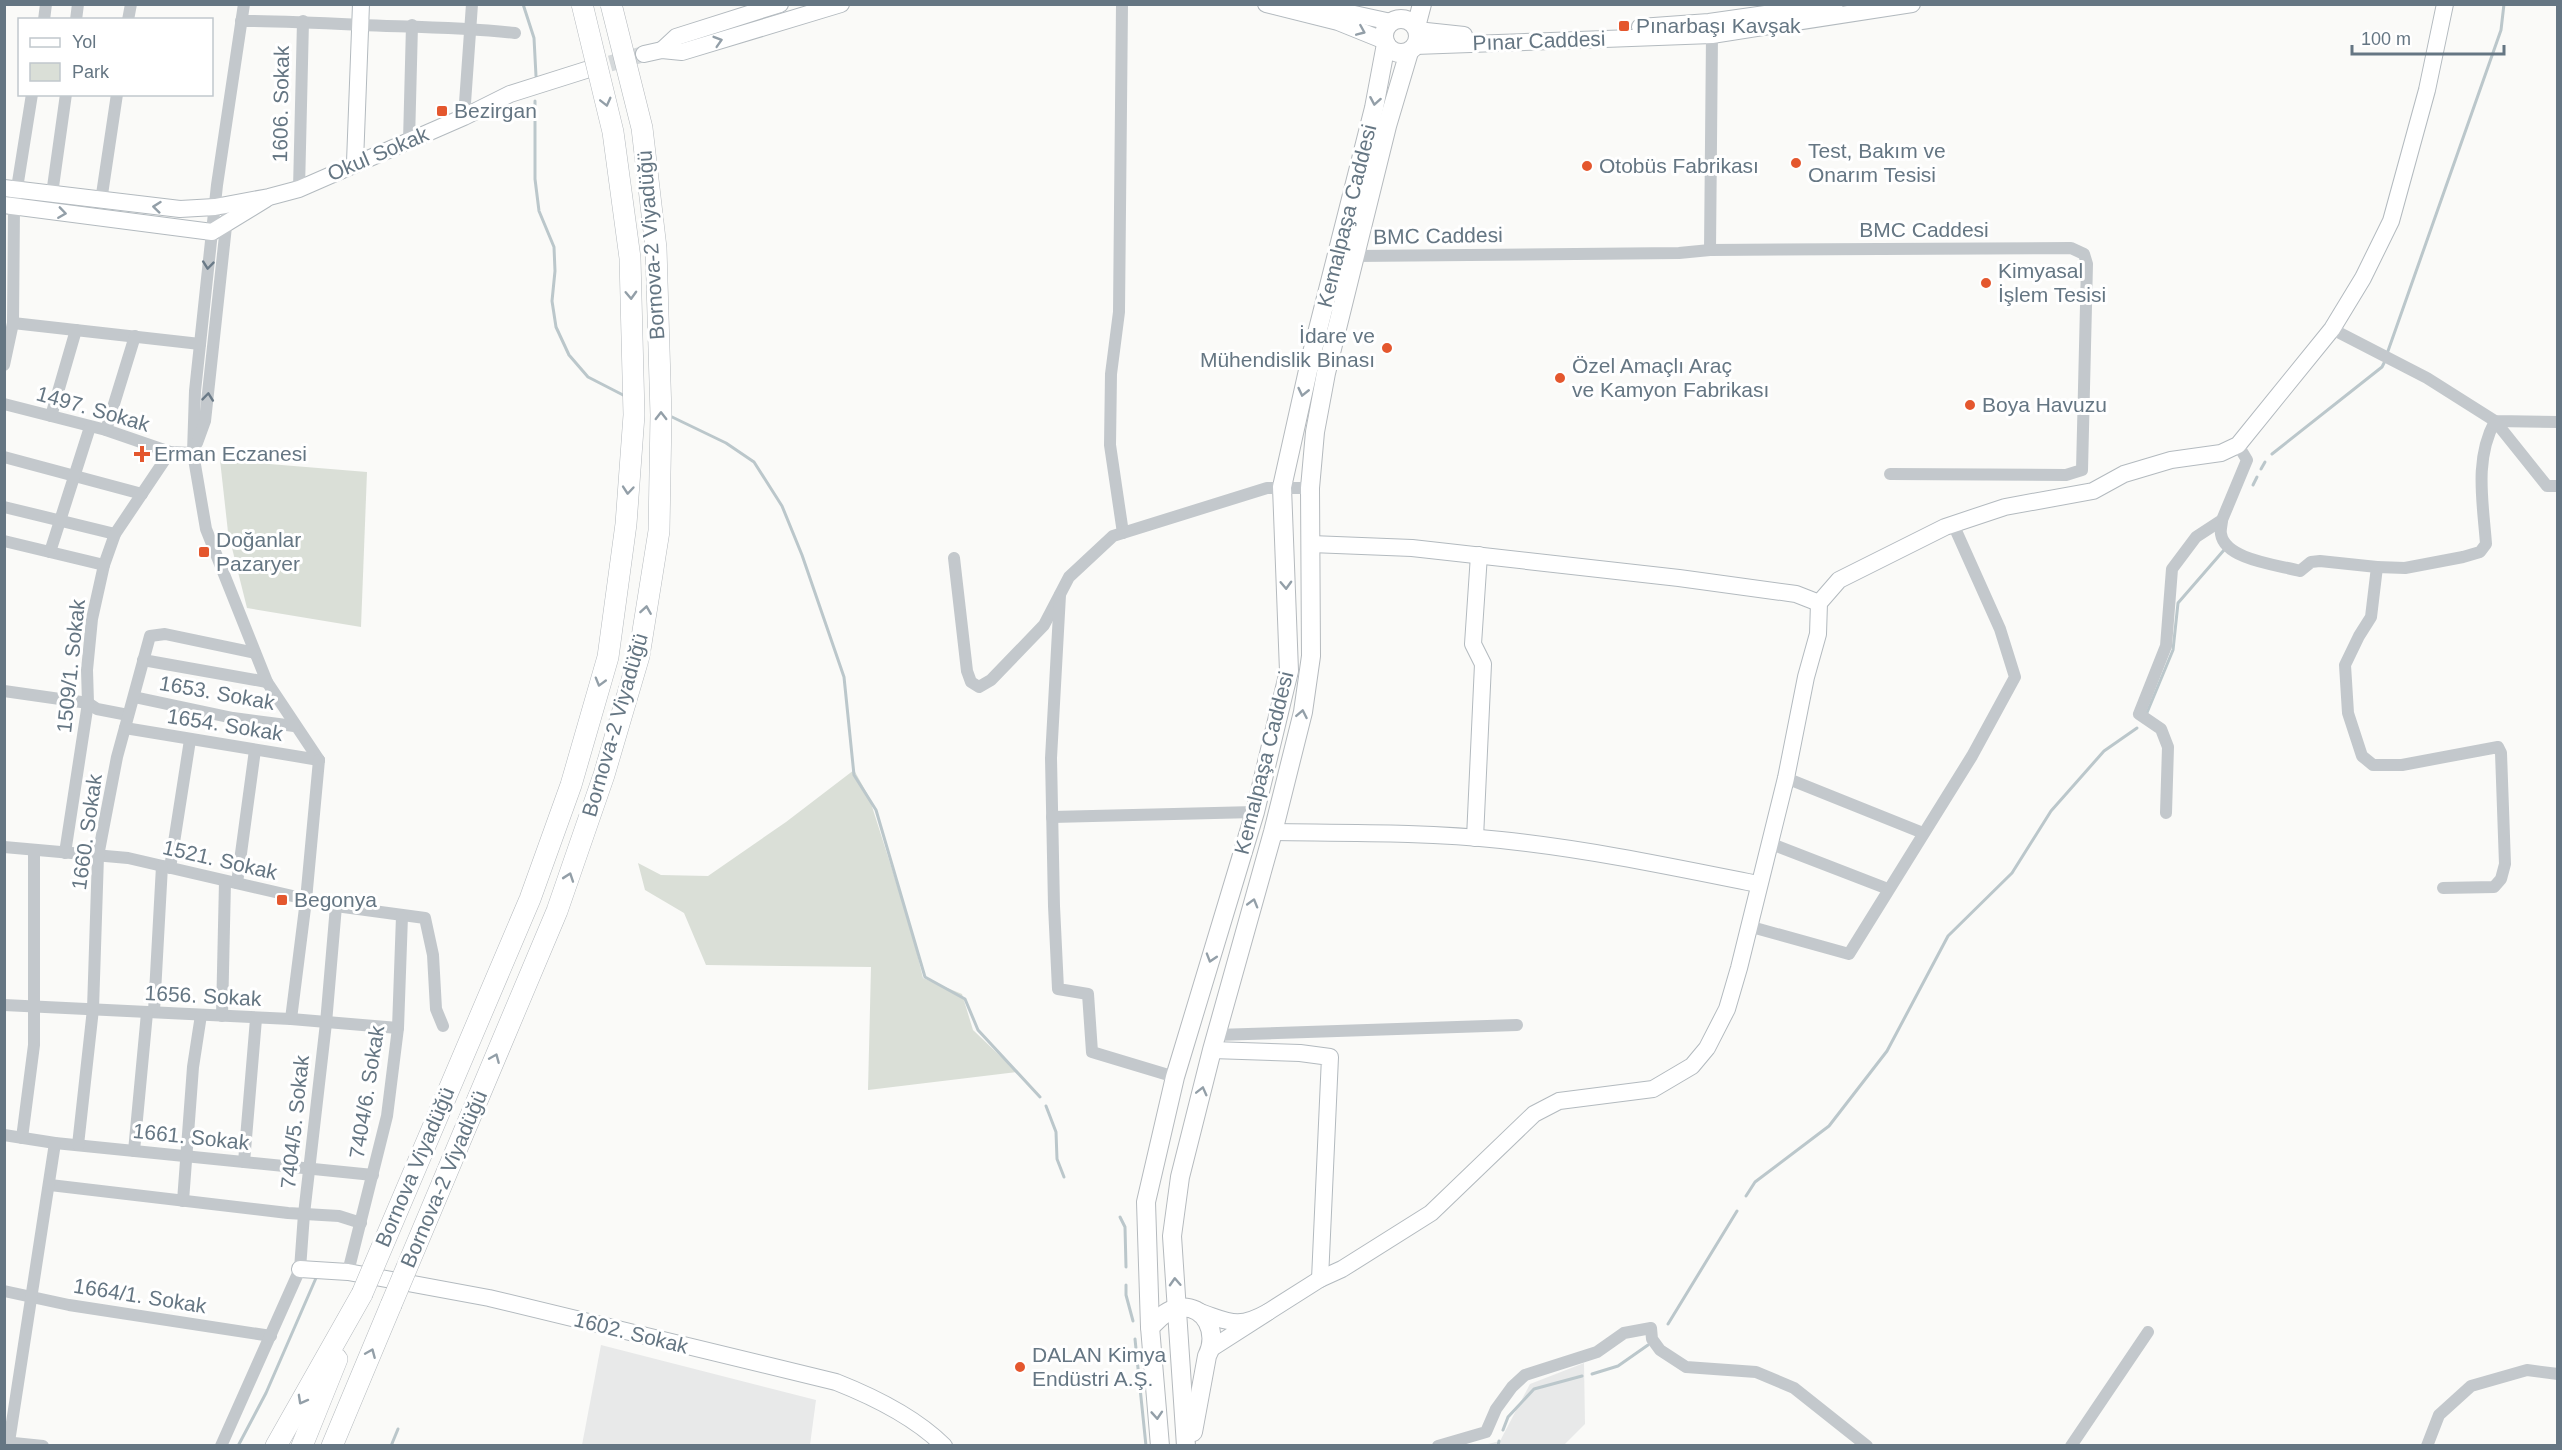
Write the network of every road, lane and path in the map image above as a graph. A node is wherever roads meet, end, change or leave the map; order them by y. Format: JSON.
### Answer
{"nodes":[{"id":1,"x":244,"y":4,"type":"edge"},
{"id":2,"x":361,"y":4,"type":"edge"},
{"id":3,"x":472,"y":4,"type":"edge"},
{"id":4,"x":582,"y":4,"type":"edge"},
{"id":5,"x":611,"y":4,"type":"edge"},
{"id":6,"x":780,"y":4,"type":"edge"},
{"id":7,"x":841,"y":4,"type":"edge"},
{"id":8,"x":1122,"y":4,"type":"edge"},
{"id":9,"x":1266,"y":4,"type":"edge"},
{"id":10,"x":1422,"y":4,"type":"edge"},
{"id":11,"x":1836,"y":4,"type":"edge"},
{"id":12,"x":1912,"y":4,"type":"edge"},
{"id":13,"x":2445,"y":4,"type":"edge"},
{"id":14,"x":1314,"y":5,"type":"edge"},
{"id":15,"x":1805,"y":7,"type":"edge"},
{"id":16,"x":1748,"y":11,"type":"edge"},
{"id":17,"x":1395,"y":16,"type":"edge"},
{"id":18,"x":241,"y":21,"type":"junction"},
{"id":19,"x":303,"y":21,"type":"junction"},
{"id":20,"x":361,"y":25,"type":"junction"},
{"id":21,"x":412,"y":25,"type":"junction"},
{"id":22,"x":471,"y":28,"type":"junction"},
{"id":23,"x":515,"y":33,"type":"dead end"},
{"id":24,"x":1712,"y":35,"type":"junction"},
{"id":25,"x":1414,"y":39,"type":"junction"},
{"id":26,"x":1385,"y":42,"type":"junction"},
{"id":27,"x":662,"y":50,"type":"junction"},
{"id":28,"x":644,"y":54,"type":"tunnel mouth"},
{"id":29,"x":586,"y":70,"type":"tunnel mouth"},
{"id":30,"x":32,"y":96,"type":"edge"},
{"id":31,"x":66,"y":96,"type":"edge"},
{"id":32,"x":117,"y":96,"type":"edge"},
{"id":33,"x":464,"y":117,"type":"junction"},
{"id":34,"x":409,"y":141,"type":"junction"},
{"id":35,"x":355,"y":162,"type":"junction"},
{"id":36,"x":11,"y":189,"type":"edge"},
{"id":37,"x":299,"y":189,"type":"junction"},
{"id":38,"x":52,"y":194,"type":"junction"},
{"id":39,"x":269,"y":197,"type":"junction"},
{"id":40,"x":101,"y":201,"type":"junction"},
{"id":41,"x":223,"y":205,"type":"junction"},
{"id":42,"x":9,"y":206,"type":"edge"},
{"id":43,"x":219,"y":228,"type":"junction"},
{"id":44,"x":1710,"y":250,"type":"junction"},
{"id":45,"x":1355,"y":256,"type":"junction"},
{"id":46,"x":13,"y":323,"type":"junction"},
{"id":47,"x":2332,"y":329,"type":"junction"},
{"id":48,"x":76,"y":330,"type":"junction"},
{"id":49,"x":135,"y":336,"type":"junction"},
{"id":50,"x":200,"y":344,"type":"junction"},
{"id":51,"x":4,"y":365,"type":"edge"},
{"id":52,"x":4,"y":404,"type":"edge"},
{"id":53,"x":51,"y":416,"type":"junction"},
{"id":54,"x":2495,"y":421,"type":"junction"},
{"id":55,"x":2558,"y":422,"type":"edge"},
{"id":56,"x":90,"y":427,"type":"junction"},
{"id":57,"x":106,"y":430,"type":"junction"},
{"id":58,"x":2238,"y":445,"type":"junction"},
{"id":59,"x":170,"y":452,"type":"junction"},
{"id":60,"x":193,"y":453,"type":"junction"},
{"id":61,"x":4,"y":457,"type":"edge"},
{"id":62,"x":74,"y":474,"type":"junction"},
{"id":63,"x":1890,"y":474,"type":"dead end"},
{"id":64,"x":2558,"y":486,"type":"edge"},
{"id":65,"x":1282,"y":487,"type":"junction"},
{"id":66,"x":1310,"y":488,"type":"junction"},
{"id":67,"x":142,"y":494,"type":"junction"},
{"id":68,"x":4,"y":507,"type":"edge"},
{"id":69,"x":2222,"y":520,"type":"junction"},
{"id":70,"x":59,"y":521,"type":"junction"},
{"id":71,"x":1953,"y":524,"type":"junction"},
{"id":72,"x":1123,"y":533,"type":"junction"},
{"id":73,"x":115,"y":534,"type":"junction"},
{"id":74,"x":4,"y":542,"type":"edge"},
{"id":75,"x":1311,"y":544,"type":"junction"},
{"id":76,"x":51,"y":552,"type":"junction"},
{"id":77,"x":1479,"y":555,"type":"junction"},
{"id":78,"x":954,"y":558,"type":"dead end"},
{"id":79,"x":104,"y":565,"type":"junction"},
{"id":80,"x":2377,"y":567,"type":"junction"},
{"id":81,"x":1060,"y":595,"type":"junction"},
{"id":82,"x":1819,"y":603,"type":"junction"},
{"id":83,"x":255,"y":653,"type":"junction"},
{"id":84,"x":143,"y":660,"type":"junction"},
{"id":85,"x":267,"y":682,"type":"junction"},
{"id":86,"x":4,"y":692,"type":"edge"},
{"id":87,"x":134,"y":697,"type":"junction"},
{"id":88,"x":88,"y":703,"type":"junction"},
{"id":89,"x":128,"y":715,"type":"junction"},
{"id":90,"x":294,"y":726,"type":"junction"},
{"id":91,"x":124,"y":728,"type":"junction"},
{"id":92,"x":190,"y":740,"type":"junction"},
{"id":93,"x":255,"y":750,"type":"junction"},
{"id":94,"x":320,"y":760,"type":"junction"},
{"id":95,"x":1786,"y":778,"type":"junction"},
{"id":96,"x":1255,"y":812,"type":"junction"},
{"id":97,"x":2166,"y":813,"type":"dead end"},
{"id":98,"x":1052,"y":817,"type":"junction"},
{"id":99,"x":1273,"y":832,"type":"junction"},
{"id":100,"x":1923,"y":833,"type":"junction"},
{"id":101,"x":1475,"y":838,"type":"junction"},
{"id":102,"x":1769,"y":843,"type":"junction"},
{"id":103,"x":4,"y":847,"type":"edge"},
{"id":104,"x":34,"y":850,"type":"junction"},
{"id":105,"x":65,"y":853,"type":"junction"},
{"id":106,"x":98,"y":856,"type":"junction"},
{"id":107,"x":166,"y":867,"type":"junction"},
{"id":108,"x":231,"y":882,"type":"junction"},
{"id":109,"x":1758,"y":884,"type":"junction"},
{"id":110,"x":2443,"y":888,"type":"dead end"},
{"id":111,"x":1888,"y":889,"type":"junction"},
{"id":112,"x":306,"y":900,"type":"junction"},
{"id":113,"x":336,"y":906,"type":"junction"},
{"id":114,"x":402,"y":916,"type":"junction"},
{"id":115,"x":1748,"y":926,"type":"junction"},
{"id":116,"x":4,"y":1005,"type":"edge"},
{"id":117,"x":33,"y":1006,"type":"junction"},
{"id":118,"x":93,"y":1010,"type":"junction"},
{"id":119,"x":151,"y":1012,"type":"junction"},
{"id":120,"x":201,"y":1015,"type":"junction"},
{"id":121,"x":222,"y":1016,"type":"junction"},
{"id":122,"x":256,"y":1019,"type":"junction"},
{"id":123,"x":291,"y":1019,"type":"junction"},
{"id":124,"x":326,"y":1023,"type":"junction"},
{"id":125,"x":1516,"y":1025,"type":"dead end"},
{"id":126,"x":443,"y":1026,"type":"dead end"},
{"id":127,"x":398,"y":1028,"type":"junction"},
{"id":128,"x":469,"y":1039,"type":"joint"},
{"id":129,"x":1214,"y":1042,"type":"junction"},
{"id":130,"x":1175,"y":1077,"type":"junction"},
{"id":131,"x":4,"y":1135,"type":"edge"},
{"id":132,"x":22,"y":1138,"type":"junction"},
{"id":133,"x":55,"y":1143,"type":"junction"},
{"id":134,"x":78,"y":1145,"type":"junction"},
{"id":135,"x":134,"y":1151,"type":"junction"},
{"id":136,"x":185,"y":1155,"type":"junction"},
{"id":137,"x":244,"y":1162,"type":"junction"},
{"id":138,"x":309,"y":1170,"type":"junction"},
{"id":139,"x":373,"y":1175,"type":"junction"},
{"id":140,"x":50,"y":1185,"type":"junction"},
{"id":141,"x":183,"y":1201,"type":"junction"},
{"id":142,"x":304,"y":1214,"type":"junction"},
{"id":143,"x":360,"y":1223,"type":"junction"},
{"id":144,"x":300,"y":1269,"type":"junction"},
{"id":145,"x":348,"y":1272,"type":"junction"},
{"id":146,"x":1320,"y":1279,"type":"junction"},
{"id":147,"x":4,"y":1292,"type":"edge"},
{"id":148,"x":362,"y":1294,"type":"junction"},
{"id":149,"x":32,"y":1296,"type":"junction"},
{"id":150,"x":1176,"y":1308,"type":"junction"},
{"id":151,"x":1197,"y":1311,"type":"junction"},
{"id":152,"x":1268,"y":1312,"type":"junction"},
{"id":153,"x":2148,"y":1332,"type":"dead end"},
{"id":154,"x":1151,"y":1335,"type":"junction"},
{"id":155,"x":271,"y":1336,"type":"junction"},
{"id":156,"x":1209,"y":1352,"type":"junction"},
{"id":157,"x":1181,"y":1369,"type":"junction"},
{"id":158,"x":2558,"y":1374,"type":"edge"},
{"id":159,"x":10,"y":1389,"type":"edge"},
{"id":160,"x":7,"y":1442,"type":"edge"},
{"id":161,"x":43,"y":1446,"type":"edge"},
{"id":162,"x":221,"y":1446,"type":"edge"},
{"id":163,"x":276,"y":1446,"type":"edge"},
{"id":164,"x":302,"y":1446,"type":"edge"},
{"id":165,"x":332,"y":1446,"type":"edge"},
{"id":166,"x":944,"y":1446,"type":"edge"},
{"id":167,"x":1160,"y":1446,"type":"edge"},
{"id":168,"x":1188,"y":1446,"type":"edge"},
{"id":169,"x":1438,"y":1446,"type":"edge"},
{"id":170,"x":1867,"y":1446,"type":"edge"},
{"id":171,"x":2071,"y":1446,"type":"edge"},
{"id":172,"x":2427,"y":1446,"type":"edge"}],
"edges":[{"from":1,"to":18,"type":"street"},
{"from":2,"to":20,"type":"street"},
{"from":3,"to":22,"type":"street"},
{"from":4,"to":128,"type":"highway","name":"Bornova-2 Viyadüğü","one_way":true,"bridge":true},
{"from":165,"to":5,"type":"highway","name":"Bornova-2 Viyadüğü","one_way":true,"bridge":true},
{"from":6,"to":27,"type":"street"},
{"from":27,"to":7,"type":"street","one_way":true},
{"from":8,"to":72,"type":"street"},
{"from":9,"to":26,"type":"street","one_way":true},
{"from":10,"to":25,"type":"main road","name":"Kemalpaşa Caddesi"},
{"from":11,"to":15,"type":"street","name":"Pınar Caddesi"},
{"from":12,"to":24,"type":"street","name":"Pınar Caddesi"},
{"from":13,"to":47,"type":"street"},
{"from":14,"to":17,"type":"street"},
{"from":15,"to":16,"type":"street","name":"Pınar Caddesi"},
{"from":16,"to":25,"type":"street","name":"Pınar Caddesi"},
{"from":17,"to":25,"type":"main road"},
{"from":17,"to":26,"type":"main road","name":"Kemalpaşa Caddesi"},
{"from":18,"to":19,"type":"street"},
{"from":18,"to":41,"type":"street"},
{"from":19,"to":20,"type":"street"},
{"from":19,"to":37,"type":"street","name":"1606. Sokak"},
{"from":20,"to":21,"type":"street"},
{"from":20,"to":35,"type":"street"},
{"from":21,"to":22,"type":"street"},
{"from":21,"to":34,"type":"street"},
{"from":22,"to":23,"type":"street"},
{"from":22,"to":33,"type":"street"},
{"from":24,"to":25,"type":"street","name":"Pınar Caddesi"},
{"from":24,"to":44,"type":"street"},
{"from":25,"to":26,"type":"main road"},
{"from":25,"to":45,"type":"main road","name":"Kemalpaşa Caddesi"},
{"from":26,"to":65,"type":"main road","name":"Kemalpaşa Caddesi","one_way":true},
{"from":27,"to":28,"type":"street"},
{"from":29,"to":33,"type":"street","name":"Okul Sokak"},
{"from":30,"to":36,"type":"street"},
{"from":31,"to":38,"type":"street"},
{"from":32,"to":40,"type":"street"},
{"from":33,"to":34,"type":"street","name":"Okul Sokak"},
{"from":34,"to":35,"type":"street","name":"Okul Sokak"},
{"from":35,"to":37,"type":"street","name":"Okul Sokak"},
{"from":36,"to":38,"type":"street","name":"Okul Sokak"},
{"from":36,"to":42,"type":"street"},
{"from":37,"to":39,"type":"street","name":"Okul Sokak"},
{"from":38,"to":40,"type":"street","name":"Okul Sokak"},
{"from":39,"to":41,"type":"street","name":"Okul Sokak"},
{"from":39,"to":43,"type":"street","name":"Okul Sokak"},
{"from":41,"to":40,"type":"street","name":"Okul Sokak","one_way":true},
{"from":41,"to":43,"type":"street"},
{"from":42,"to":43,"type":"street","one_way":true},
{"from":42,"to":46,"type":"street"},
{"from":43,"to":50,"type":"street","one_way":true},
{"from":60,"to":43,"type":"street","one_way":true},
{"from":44,"to":45,"type":"street","name":"BMC Caddesi"},
{"from":44,"to":63,"type":"street","name":"BMC Caddesi"},
{"from":45,"to":66,"type":"main road","name":"Kemalpaşa Caddesi"},
{"from":46,"to":48,"type":"street"},
{"from":46,"to":51,"type":"street"},
{"from":47,"to":54,"type":"street"},
{"from":47,"to":58,"type":"street"},
{"from":48,"to":49,"type":"street"},
{"from":48,"to":53,"type":"street"},
{"from":49,"to":50,"type":"street"},
{"from":49,"to":57,"type":"street"},
{"from":50,"to":60,"type":"street"},
{"from":52,"to":53,"type":"street","name":"1497. Sokak"},
{"from":53,"to":56,"type":"street","name":"1497. Sokak"},
{"from":54,"to":55,"type":"street"},
{"from":54,"to":64,"type":"street"},
{"from":54,"to":80,"type":"street"},
{"from":56,"to":57,"type":"street","name":"1497. Sokak"},
{"from":56,"to":62,"type":"street"},
{"from":57,"to":59,"type":"street","name":"1497. Sokak"},
{"from":58,"to":69,"type":"street"},
{"from":58,"to":71,"type":"street"},
{"from":59,"to":60,"type":"street"},
{"from":59,"to":67,"type":"street","name":"1509/1. Sokak"},
{"from":60,"to":83,"type":"street"},
{"from":61,"to":62,"type":"street"},
{"from":62,"to":67,"type":"street"},
{"from":62,"to":70,"type":"street"},
{"from":65,"to":66,"type":"street"},
{"from":65,"to":72,"type":"street"},
{"from":65,"to":96,"type":"main road","name":"Kemalpaşa Caddesi","one_way":true},
{"from":66,"to":75,"type":"main road","name":"Kemalpaşa Caddesi"},
{"from":67,"to":73,"type":"street","name":"1509/1. Sokak"},
{"from":68,"to":70,"type":"street"},
{"from":69,"to":80,"type":"street"},
{"from":69,"to":97,"type":"street"},
{"from":70,"to":73,"type":"street"},
{"from":70,"to":76,"type":"street"},
{"from":71,"to":82,"type":"street"},
{"from":71,"to":100,"type":"street"},
{"from":72,"to":81,"type":"street"},
{"from":73,"to":79,"type":"street","name":"1509/1. Sokak"},
{"from":74,"to":76,"type":"street"},
{"from":75,"to":77,"type":"street"},
{"from":99,"to":75,"type":"main road","name":"Kemalpaşa Caddesi","one_way":true},
{"from":76,"to":79,"type":"street"},
{"from":77,"to":82,"type":"street"},
{"from":77,"to":101,"type":"street"},
{"from":78,"to":81,"type":"street"},
{"from":79,"to":88,"type":"street","name":"1509/1. Sokak"},
{"from":80,"to":110,"type":"street"},
{"from":81,"to":98,"type":"street"},
{"from":82,"to":95,"type":"street"},
{"from":83,"to":84,"type":"street","name":"1660. Sokak"},
{"from":83,"to":85,"type":"street"},
{"from":84,"to":85,"type":"street"},
{"from":84,"to":87,"type":"street","name":"1660. Sokak"},
{"from":85,"to":90,"type":"street"},
{"from":86,"to":88,"type":"street"},
{"from":87,"to":89,"type":"street","name":"1660. Sokak"},
{"from":87,"to":90,"type":"street","name":"1653. Sokak"},
{"from":88,"to":89,"type":"street"},
{"from":88,"to":105,"type":"street","name":"1509/1. Sokak"},
{"from":89,"to":91,"type":"street","name":"1660. Sokak"},
{"from":90,"to":94,"type":"street"},
{"from":91,"to":92,"type":"street","name":"1654. Sokak"},
{"from":91,"to":106,"type":"street","name":"1660. Sokak"},
{"from":92,"to":93,"type":"street","name":"1654. Sokak"},
{"from":92,"to":107,"type":"street"},
{"from":93,"to":94,"type":"street","name":"1654. Sokak"},
{"from":93,"to":108,"type":"street"},
{"from":94,"to":112,"type":"street"},
{"from":95,"to":100,"type":"street"},
{"from":95,"to":102,"type":"street"},
{"from":96,"to":98,"type":"street"},
{"from":96,"to":130,"type":"main road","name":"Kemalpaşa Caddesi","one_way":true},
{"from":98,"to":130,"type":"street"},
{"from":99,"to":101,"type":"street"},
{"from":129,"to":99,"type":"main road","name":"Kemalpaşa Caddesi","one_way":true},
{"from":100,"to":111,"type":"street"},
{"from":101,"to":109,"type":"street"},
{"from":102,"to":109,"type":"street"},
{"from":102,"to":111,"type":"street"},
{"from":103,"to":104,"type":"street","name":"1521. Sokak"},
{"from":104,"to":105,"type":"street","name":"1521. Sokak"},
{"from":104,"to":117,"type":"street"},
{"from":105,"to":106,"type":"street","name":"1521. Sokak"},
{"from":106,"to":107,"type":"street","name":"1521. Sokak"},
{"from":106,"to":118,"type":"street","name":"1660. Sokak"},
{"from":107,"to":108,"type":"street","name":"1521. Sokak"},
{"from":107,"to":119,"type":"street"},
{"from":108,"to":112,"type":"street","name":"1521. Sokak"},
{"from":108,"to":121,"type":"street"},
{"from":109,"to":115,"type":"street"},
{"from":111,"to":115,"type":"street"},
{"from":112,"to":113,"type":"street","name":"1521. Sokak"},
{"from":112,"to":123,"type":"street"},
{"from":113,"to":114,"type":"street","name":"1521. Sokak"},
{"from":113,"to":124,"type":"street","name":"7404/5. Sokak"},
{"from":114,"to":126,"type":"street","name":"1521. Sokak"},
{"from":114,"to":127,"type":"street","name":"7404/6. Sokak"},
{"from":115,"to":146,"type":"street"},
{"from":116,"to":117,"type":"street","name":"1656. Sokak"},
{"from":117,"to":118,"type":"street","name":"1656. Sokak"},
{"from":117,"to":132,"type":"street"},
{"from":118,"to":119,"type":"street","name":"1656. Sokak"},
{"from":118,"to":134,"type":"street","name":"1660. Sokak"},
{"from":119,"to":120,"type":"street","name":"1656. Sokak"},
{"from":119,"to":135,"type":"street"},
{"from":120,"to":121,"type":"street","name":"1656. Sokak"},
{"from":120,"to":136,"type":"street"},
{"from":121,"to":122,"type":"street","name":"1656. Sokak"},
{"from":122,"to":123,"type":"street","name":"1656. Sokak"},
{"from":122,"to":137,"type":"street"},
{"from":123,"to":124,"type":"street","name":"1656. Sokak"},
{"from":124,"to":127,"type":"street","name":"1656. Sokak"},
{"from":124,"to":138,"type":"street","name":"7404/5. Sokak"},
{"from":125,"to":129,"type":"street"},
{"from":127,"to":139,"type":"street","name":"7404/6. Sokak"},
{"from":128,"to":148,"type":"highway","name":"Bornova Viyadüğü","bridge":true},
{"from":129,"to":146,"type":"street"},
{"from":150,"to":129,"type":"main road","name":"Kemalpaşa Caddesi","one_way":true},
{"from":130,"to":154,"type":"main road","name":"Kemalpaşa Caddesi"},
{"from":131,"to":132,"type":"street","name":"1661. Sokak"},
{"from":132,"to":133,"type":"street","name":"1661. Sokak"},
{"from":133,"to":134,"type":"street","name":"1661. Sokak"},
{"from":133,"to":140,"type":"street"},
{"from":134,"to":135,"type":"street","name":"1661. Sokak"},
{"from":135,"to":136,"type":"street","name":"1661. Sokak"},
{"from":136,"to":137,"type":"street","name":"1661. Sokak"},
{"from":136,"to":141,"type":"street"},
{"from":137,"to":138,"type":"street","name":"1661. Sokak"},
{"from":138,"to":139,"type":"street","name":"1661. Sokak"},
{"from":138,"to":142,"type":"street","name":"7404/5. Sokak"},
{"from":139,"to":143,"type":"street","name":"7404/6. Sokak"},
{"from":140,"to":141,"type":"street"},
{"from":140,"to":149,"type":"street"},
{"from":141,"to":142,"type":"street"},
{"from":142,"to":143,"type":"street"},
{"from":142,"to":144,"type":"street","name":"7404/5. Sokak"},
{"from":143,"to":145,"type":"street","name":"7404/6. Sokak"},
{"from":144,"to":145,"type":"street","name":"1602. Sokak"},
{"from":144,"to":155,"type":"street","name":"7404/5. Sokak"},
{"from":145,"to":166,"type":"street","name":"1602. Sokak"},
{"from":146,"to":152,"type":"street"},
{"from":147,"to":149,"type":"street","name":"1664/1. Sokak"},
{"from":148,"to":163,"type":"highway","one_way":true},
{"from":148,"to":164,"type":"highway"},
{"from":149,"to":155,"type":"street","name":"1664/1. Sokak"},
{"from":149,"to":159,"type":"street"},
{"from":150,"to":151,"type":"main road"},
{"from":150,"to":154,"type":"main road"},
{"from":150,"to":157,"type":"main road","name":"Kemalpaşa Caddesi"},
{"from":151,"to":152,"type":"street"},
{"from":151,"to":156,"type":"main road"},
{"from":152,"to":156,"type":"street"},
{"from":153,"to":171,"type":"street"},
{"from":154,"to":157,"type":"main road"},
{"from":154,"to":167,"type":"main road","name":"Kemalpaşa Caddesi","one_way":true},
{"from":155,"to":162,"type":"street","name":"7404/5. Sokak"},
{"from":156,"to":157,"type":"main road"},
{"from":156,"to":168,"type":"main road"},
{"from":157,"to":168,"type":"main road","name":"Kemalpaşa Caddesi"},
{"from":158,"to":172,"type":"street"},
{"from":159,"to":160,"type":"street"},
{"from":160,"to":161,"type":"street"},
{"from":169,"to":170,"type":"street"}]}
